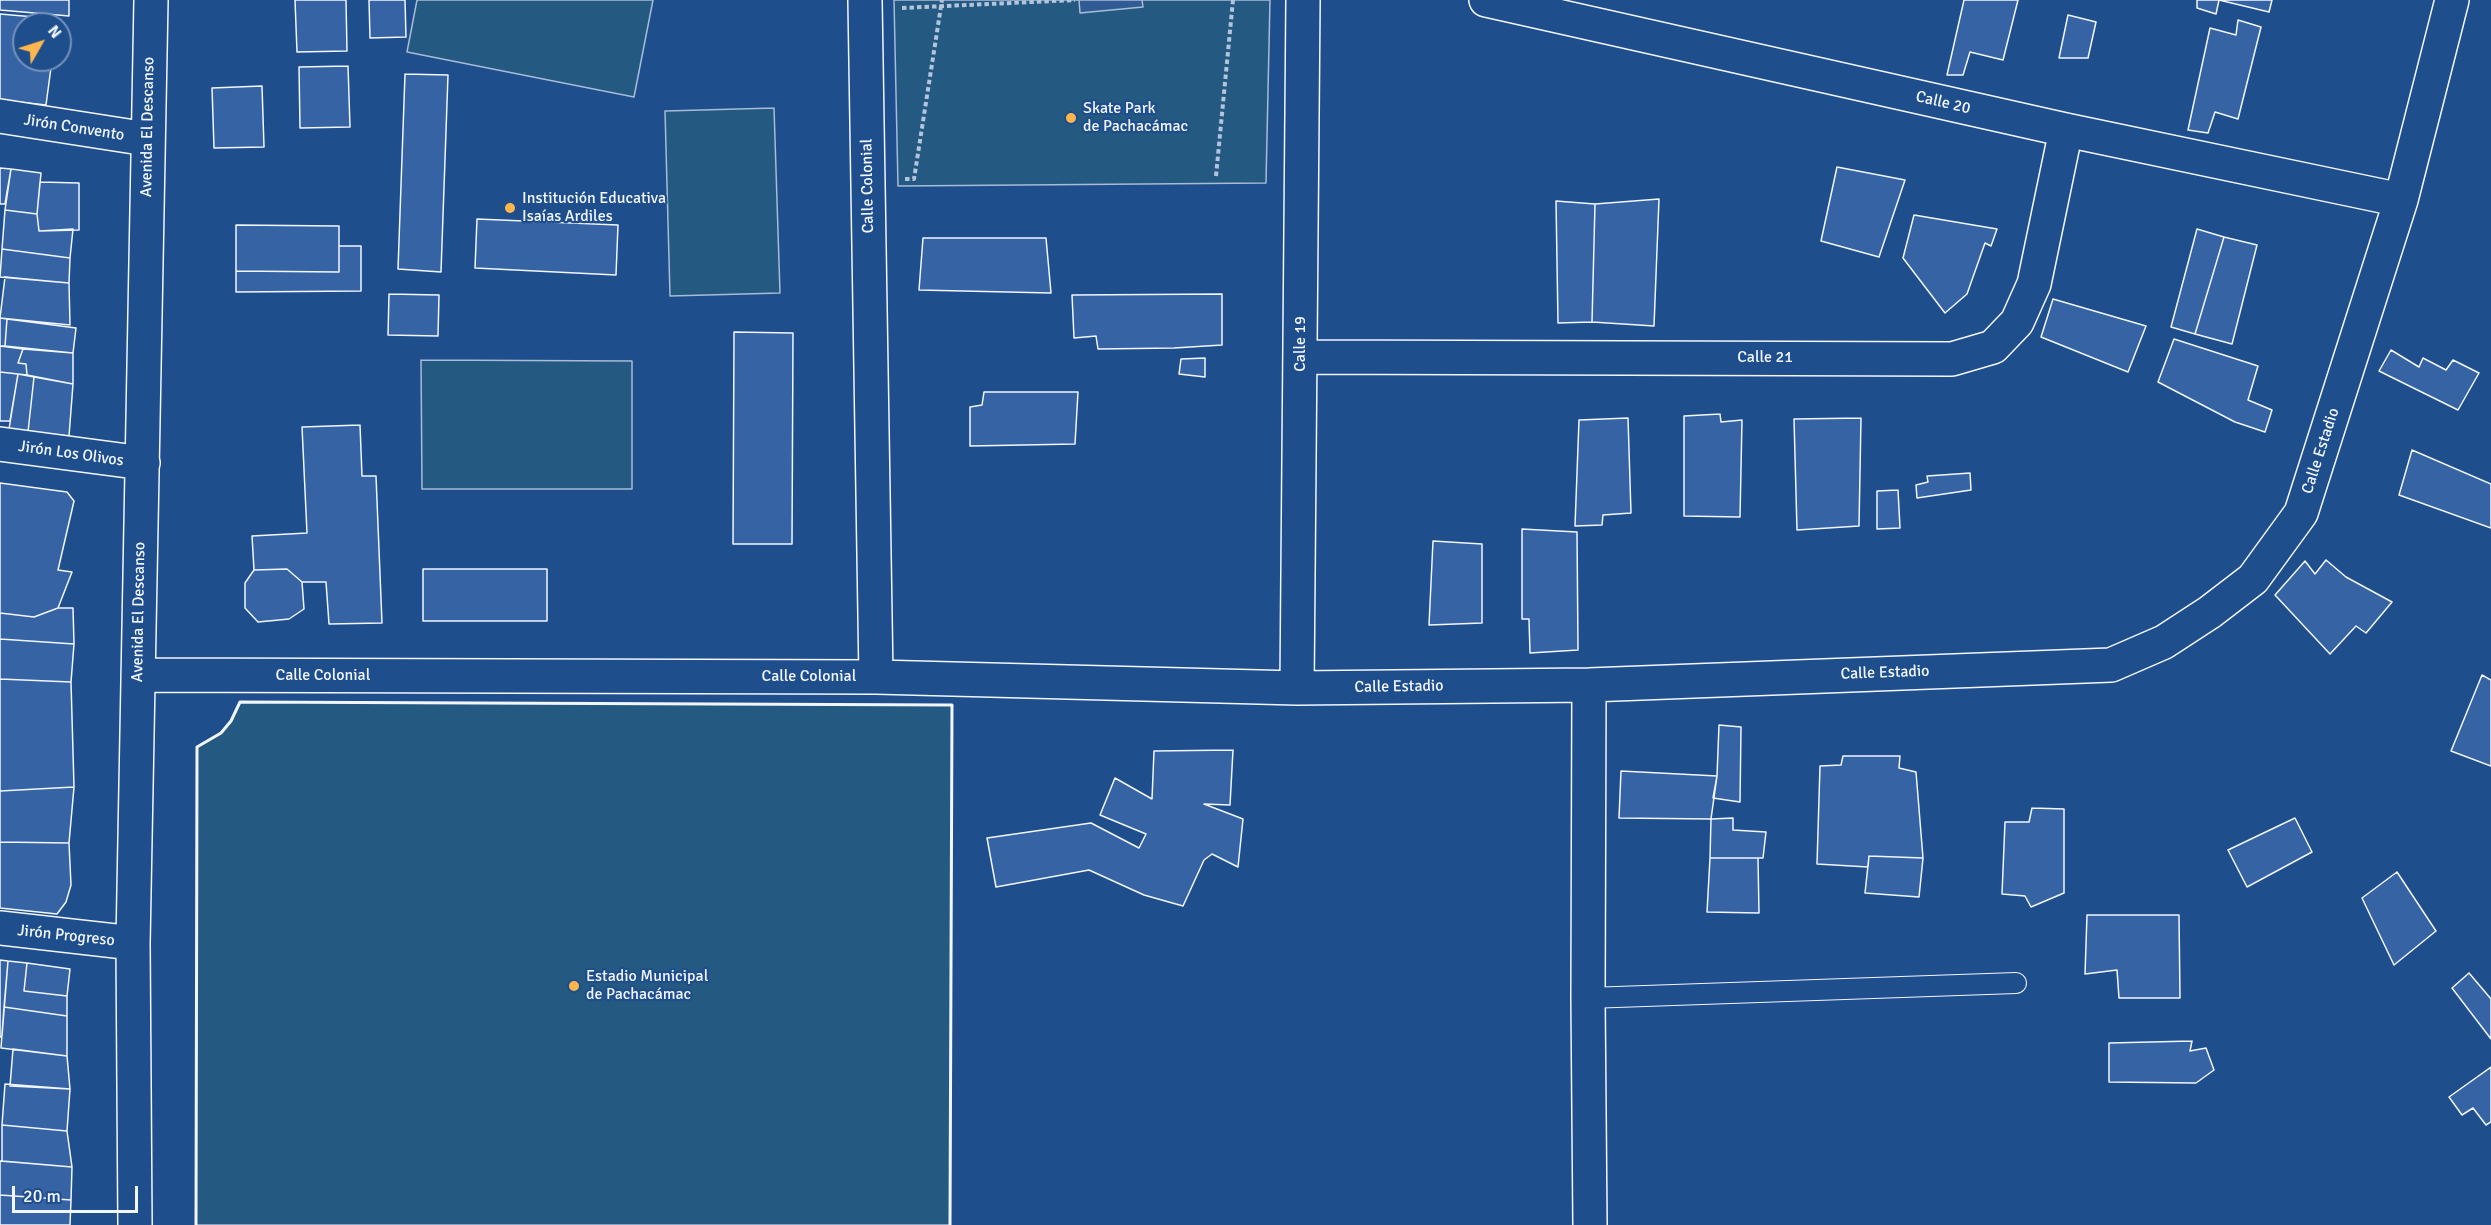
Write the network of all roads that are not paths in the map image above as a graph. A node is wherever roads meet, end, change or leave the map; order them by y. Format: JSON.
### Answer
{"nodes":[{"id":1,"x":151,"y":0,"type":"edge"},
{"id":2,"x":1303,"y":0,"type":"edge"},
{"id":3,"x":1486,"y":0,"type":"edge"},
{"id":4,"x":2452,"y":0,"type":"edge"},
{"id":5,"x":865,"y":5,"type":"edge"},
{"id":6,"x":0,"y":116,"type":"edge"},
{"id":7,"x":2066,"y":130,"type":"junction"},
{"id":8,"x":147,"y":140,"type":"junction"},
{"id":9,"x":2401,"y":200,"type":"junction"},
{"id":10,"x":1301,"y":357,"type":"junction"},
{"id":11,"x":0,"y":444,"type":"edge"},
{"id":12,"x":142,"y":463,"type":"junction"},
{"id":13,"x":138,"y":675,"type":"junction"},
{"id":14,"x":876,"y":677,"type":"junction"},
{"id":15,"x":1589,"y":685,"type":"junction"},
{"id":16,"x":1297,"y":688,"type":"junction"},
{"id":17,"x":0,"y":928,"type":"edge"},
{"id":18,"x":133,"y":943,"type":"junction"},
{"id":19,"x":2016,"y":983,"type":"dead end"},
{"id":20,"x":1588,"y":998,"type":"junction"},
{"id":21,"x":135,"y":1225,"type":"edge"},
{"id":22,"x":1590,"y":1225,"type":"edge"}],
"edges":[{"from":1,"to":8,"type":"street","name":"Avenida El Descanso"},
{"from":2,"to":10,"type":"street","name":"Calle 19"},
{"from":3,"to":7,"type":"street","name":"Calle 20"},
{"from":4,"to":9,"type":"street","name":"Calle Estadio"},
{"from":5,"to":14,"type":"street","name":"Calle Colonial"},
{"from":6,"to":8,"type":"street","name":"Jirón Convento"},
{"from":7,"to":9,"type":"street","name":"Calle 20"},
{"from":7,"to":10,"type":"street","name":"Calle 21"},
{"from":8,"to":12,"type":"street","name":"Avenida El Descanso"},
{"from":9,"to":15,"type":"street","name":"Calle Estadio"},
{"from":10,"to":16,"type":"street","name":"Calle 19"},
{"from":11,"to":12,"type":"street","name":"Jirón Los Olivos"},
{"from":12,"to":13,"type":"street","name":"Avenida El Descanso"},
{"from":13,"to":14,"type":"street","name":"Calle Colonial"},
{"from":13,"to":18,"type":"street","name":"Avenida El Descanso"},
{"from":14,"to":16,"type":"street","name":"Calle Estadio"},
{"from":15,"to":16,"type":"street","name":"Calle Estadio"},
{"from":15,"to":20,"type":"street"},
{"from":17,"to":18,"type":"street","name":"Jirón Progreso"},
{"from":18,"to":21,"type":"street","name":"Avenida El Descanso"},
{"from":19,"to":20,"type":"lane"},
{"from":20,"to":22,"type":"street"}]}
